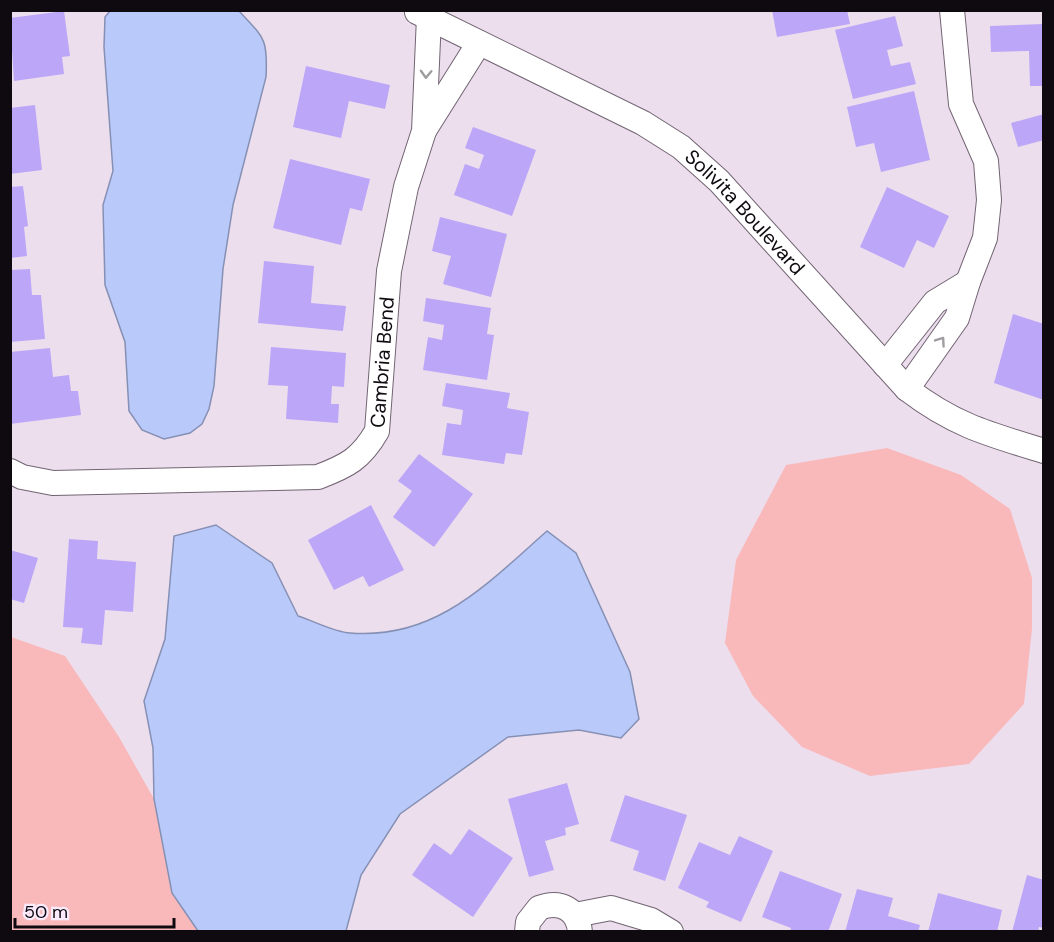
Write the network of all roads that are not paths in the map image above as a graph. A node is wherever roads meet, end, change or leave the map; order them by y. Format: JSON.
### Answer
{"nodes":[{"id":1,"x":952,"y":10,"type":"edge"},
{"id":2,"x":422,"y":14,"type":"edge"},
{"id":3,"x":479,"y":43,"type":"junction"},
{"id":4,"x":424,"y":131,"type":"junction"},
{"id":5,"x":968,"y":282,"type":"junction"},
{"id":6,"x":885,"y":365,"type":"junction"},
{"id":7,"x":907,"y":389,"type":"junction"},
{"id":8,"x":1044,"y":452,"type":"edge"},
{"id":9,"x":10,"y":471,"type":"edge"},
{"id":10,"x":578,"y":923,"type":"edge"},
{"id":11,"x":527,"y":932,"type":"edge"},
{"id":12,"x":671,"y":932,"type":"edge"}],
"edges":[{"from":1,"to":5,"type":"street"},
{"from":2,"to":3,"type":"street","name":"Solivita Boulevard"},
{"from":2,"to":4,"type":"street","name":"Cambria Bend","one_way":true},
{"from":3,"to":4,"type":"street"},
{"from":3,"to":6,"type":"street","name":"Solivita Boulevard"},
{"from":4,"to":9,"type":"street","name":"Cambria Bend"},
{"from":5,"to":6,"type":"street"},
{"from":7,"to":5,"type":"street","one_way":true},
{"from":6,"to":7,"type":"street","name":"Solivita Boulevard"},
{"from":7,"to":8,"type":"street","name":"Solivita Boulevard"},
{"from":10,"to":11,"type":"street"},
{"from":10,"to":12,"type":"street"}]}
